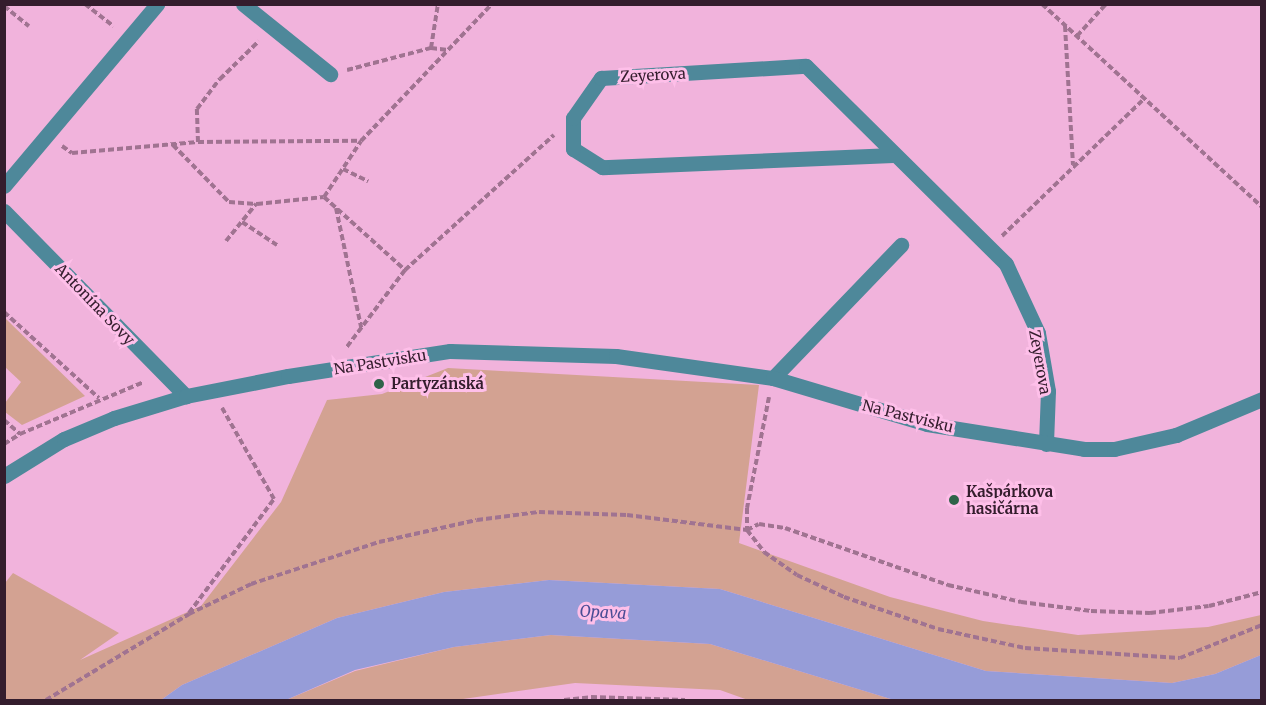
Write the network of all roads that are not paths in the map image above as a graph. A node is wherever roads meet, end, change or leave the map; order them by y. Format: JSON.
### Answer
{"nodes":[{"id":1,"x":157,"y":4,"type":"edge"},
{"id":2,"x":243,"y":4,"type":"edge"},
{"id":3,"x":330,"y":74,"type":"road end"},
{"id":4,"x":893,"y":155,"type":"junction"},
{"id":5,"x":4,"y":186,"type":"edge"},
{"id":6,"x":4,"y":211,"type":"edge"},
{"id":7,"x":901,"y":245,"type":"dead end"},
{"id":8,"x":773,"y":378,"type":"junction"},
{"id":9,"x":186,"y":396,"type":"junction"},
{"id":10,"x":1262,"y":399,"type":"edge"},
{"id":11,"x":1046,"y":444,"type":"junction"},
{"id":12,"x":4,"y":476,"type":"edge"}],
"edges":[{"from":1,"to":5,"type":"street"},
{"from":2,"to":3,"type":"street"},
{"from":4,"to":4,"type":"street","name":"Zeyerova"},
{"from":4,"to":11,"type":"street","name":"Zeyerova"},
{"from":6,"to":9,"type":"street","name":"Antonína Sovy"},
{"from":7,"to":8,"type":"street"},
{"from":8,"to":9,"type":"street","name":"Na Pastvisku"},
{"from":8,"to":11,"type":"street","name":"Na Pastvisku"},
{"from":9,"to":12,"type":"street","name":"Na Pastvisku"},
{"from":10,"to":11,"type":"street"}]}
